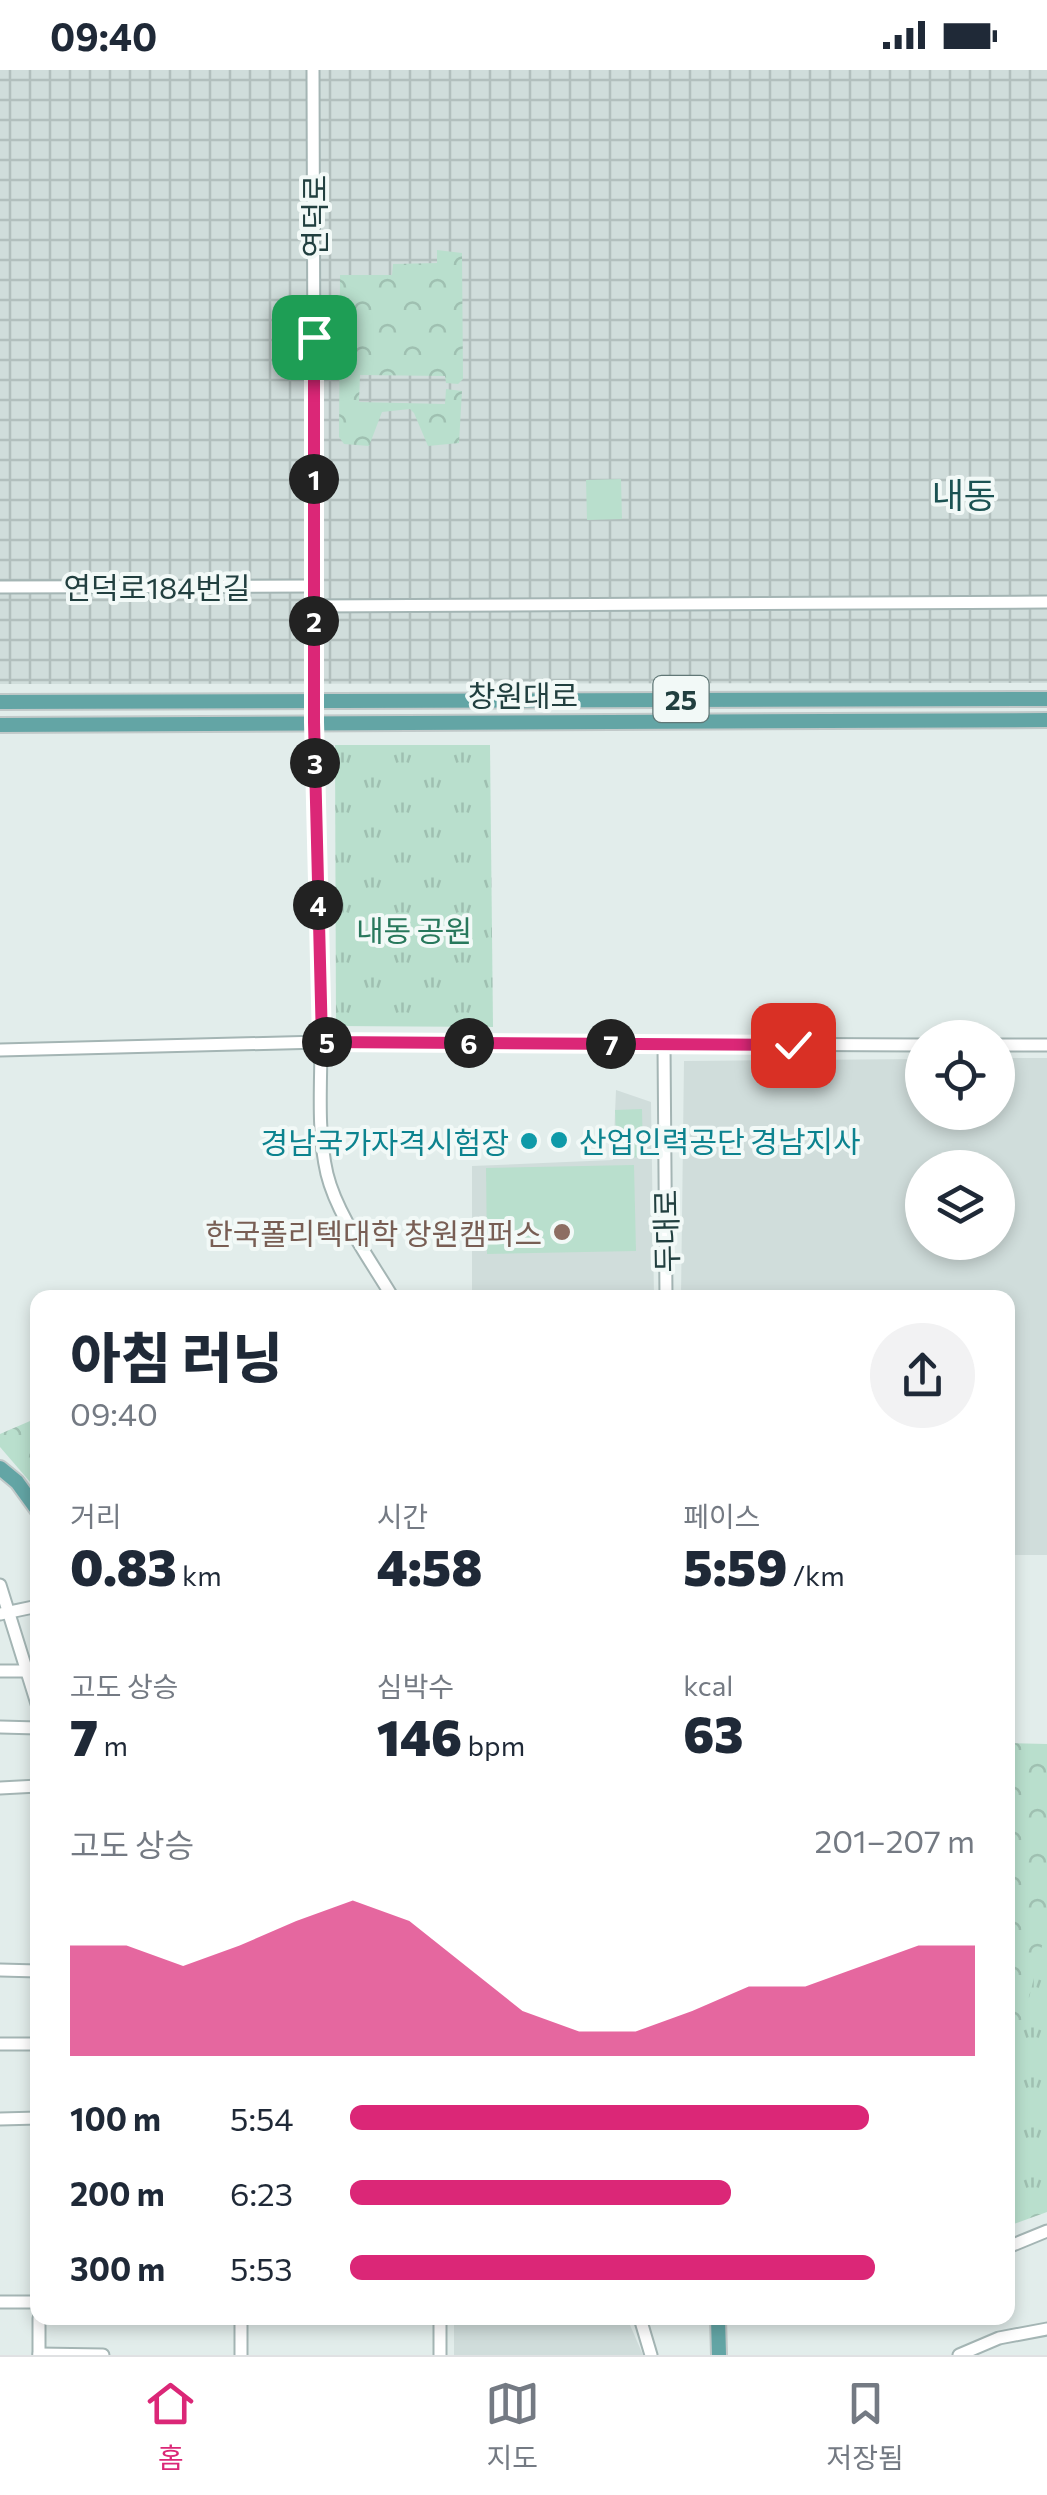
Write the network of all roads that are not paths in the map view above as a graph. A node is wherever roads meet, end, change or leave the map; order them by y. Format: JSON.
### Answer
{"nodes":[{"id":1,"x":313,"y":70,"type":"edge"},
{"id":2,"x":314,"y":586,"type":"junction"},
{"id":3,"x":0,"y":587,"type":"edge"},
{"id":4,"x":1047,"y":602,"type":"edge"},
{"id":5,"x":314,"y":606,"type":"junction"},
{"id":6,"x":1047,"y":699,"type":"edge"},
{"id":7,"x":314,"y":700,"type":"junction"},
{"id":8,"x":0,"y":702,"type":"edge"},
{"id":9,"x":1047,"y":720,"type":"edge"},
{"id":10,"x":314,"y":722,"type":"junction"},
{"id":11,"x":0,"y":725,"type":"edge"},
{"id":12,"x":322,"y":1042,"type":"junction"},
{"id":13,"x":664,"y":1045,"type":"junction"},
{"id":14,"x":905,"y":1045,"type":"edge"},
{"id":15,"x":1015,"y":1045,"type":"edge"},
{"id":16,"x":1047,"y":1045,"type":"edge"},
{"id":17,"x":0,"y":1050,"type":"edge"},
{"id":18,"x":388,"y":1290,"type":"edge"},
{"id":19,"x":666,"y":1290,"type":"edge"},
{"id":20,"x":0,"y":1468,"type":"edge"},
{"id":21,"x":30,"y":1499,"type":"edge"},
{"id":22,"x":0,"y":1585,"type":"edge"},
{"id":23,"x":30,"y":1608,"type":"edge"},
{"id":24,"x":5,"y":1614,"type":"edge"},
{"id":25,"x":0,"y":1671,"type":"edge"},
{"id":26,"x":27,"y":1671,"type":"junction"},
{"id":27,"x":30,"y":1681,"type":"edge"},
{"id":28,"x":0,"y":1727,"type":"edge"},
{"id":29,"x":30,"y":1728,"type":"edge"},
{"id":30,"x":30,"y":1786,"type":"edge"},
{"id":31,"x":0,"y":1788,"type":"edge"},
{"id":32,"x":0,"y":1970,"type":"edge"},
{"id":33,"x":30,"y":1971,"type":"edge"},
{"id":34,"x":0,"y":2044,"type":"edge"},
{"id":35,"x":30,"y":2044,"type":"edge"},
{"id":36,"x":0,"y":2118,"type":"edge"},
{"id":37,"x":30,"y":2118,"type":"edge"},
{"id":38,"x":1047,"y":2231,"type":"edge"},
{"id":39,"x":1015,"y":2244,"type":"edge"},
{"id":40,"x":0,"y":2302,"type":"edge"},
{"id":41,"x":30,"y":2302,"type":"edge"},
{"id":42,"x":39,"y":2325,"type":"edge"},
{"id":43,"x":241,"y":2325,"type":"edge"},
{"id":44,"x":440,"y":2325,"type":"edge"},
{"id":45,"x":642,"y":2325,"type":"edge"},
{"id":46,"x":723,"y":2325,"type":"edge"},
{"id":47,"x":1047,"y":2329,"type":"edge"},
{"id":48,"x":39,"y":2355,"type":"edge"},
{"id":49,"x":103,"y":2355,"type":"edge"},
{"id":50,"x":241,"y":2355,"type":"edge"},
{"id":51,"x":440,"y":2355,"type":"edge"},
{"id":52,"x":651,"y":2355,"type":"edge"},
{"id":53,"x":719,"y":2355,"type":"edge"},
{"id":54,"x":959,"y":2355,"type":"edge"}],
"edges":[{"from":1,"to":2,"type":"street","name":"연덕로"},
{"from":2,"to":3,"type":"street","name":"연덕로184번길"},
{"from":2,"to":5,"type":"street","name":"연덕로"},
{"from":4,"to":5,"type":"street"},
{"from":5,"to":7,"type":"street","name":"연덕로"},
{"from":6,"to":7,"type":"main road","name":"창원대로","number":"25"},
{"from":7,"to":8,"type":"main road","name":"창원대로","number":"25"},
{"from":7,"to":10,"type":"street","name":"연덕로"},
{"from":9,"to":10,"type":"main road","name":"창원대로","number":"25"},
{"from":10,"to":11,"type":"main road","name":"창원대로","number":"25"},
{"from":10,"to":12,"type":"street"},
{"from":12,"to":13,"type":"street"},
{"from":12,"to":17,"type":"street"},
{"from":12,"to":18,"type":"street"},
{"from":13,"to":14,"type":"street"},
{"from":13,"to":19,"type":"street","name":"두대로"},
{"from":15,"to":16,"type":"street"},
{"from":20,"to":21,"type":"main road"},
{"from":22,"to":24,"type":"street"},
{"from":23,"to":24,"type":"street"},
{"from":24,"to":26,"type":"street"},
{"from":25,"to":26,"type":"street"},
{"from":26,"to":27,"type":"street"},
{"from":28,"to":29,"type":"street"},
{"from":30,"to":31,"type":"street"},
{"from":32,"to":33,"type":"street"},
{"from":34,"to":35,"type":"street"},
{"from":36,"to":37,"type":"street"},
{"from":38,"to":39,"type":"street"},
{"from":40,"to":41,"type":"street"},
{"from":42,"to":48,"type":"street"},
{"from":43,"to":50,"type":"street"},
{"from":44,"to":51,"type":"street"},
{"from":45,"to":52,"type":"street"},
{"from":46,"to":53,"type":"main road"},
{"from":47,"to":54,"type":"street"},
{"from":48,"to":49,"type":"street"}]}
